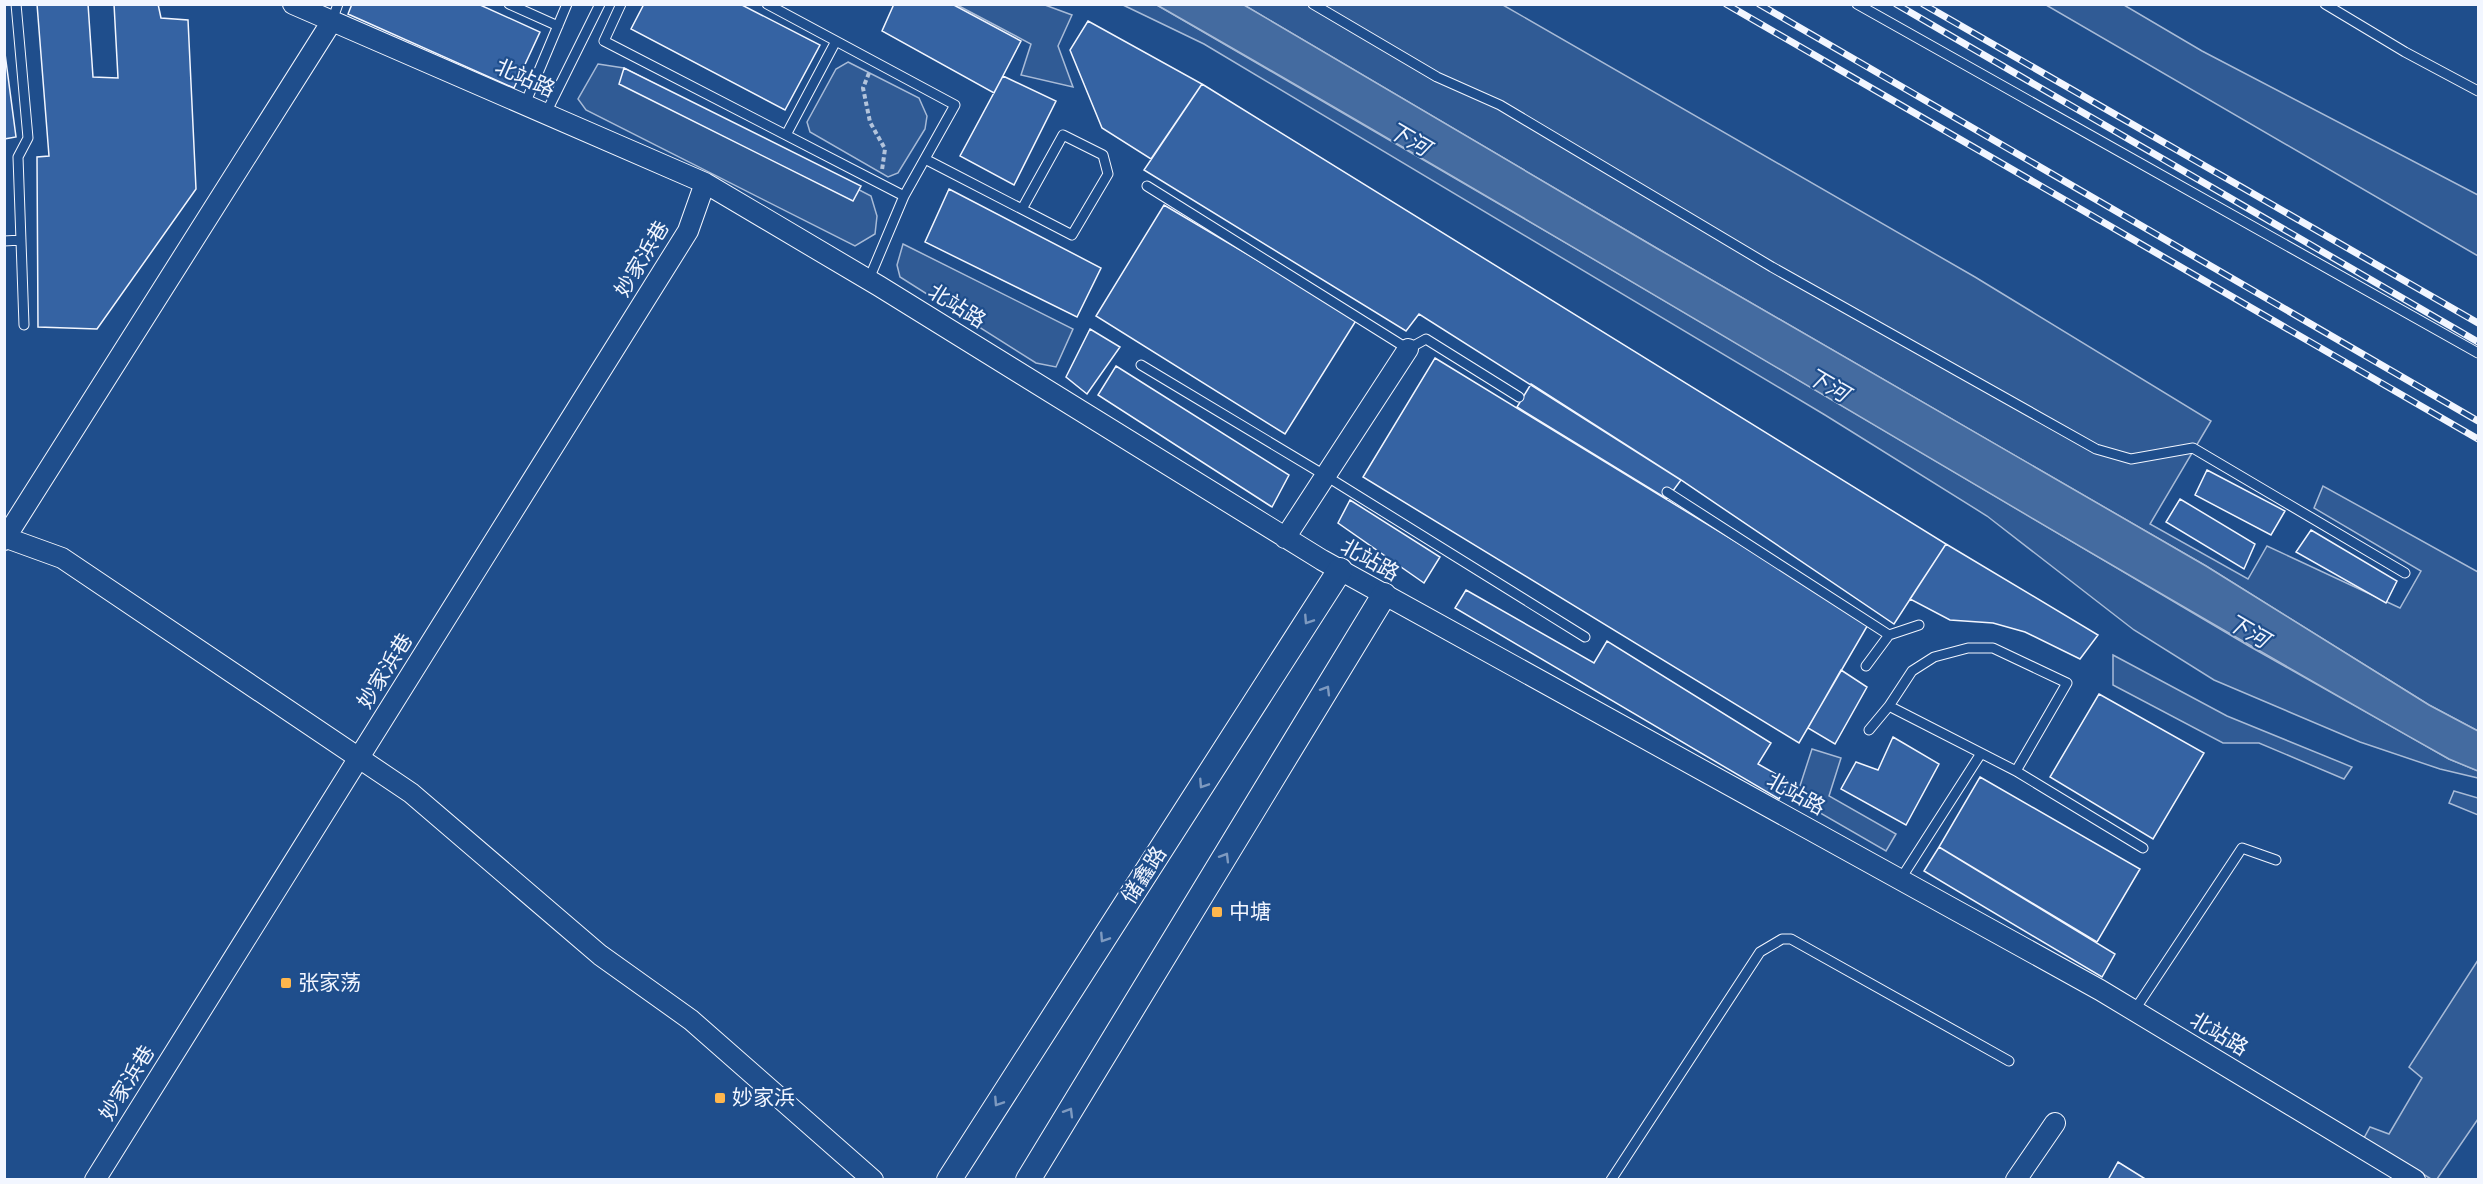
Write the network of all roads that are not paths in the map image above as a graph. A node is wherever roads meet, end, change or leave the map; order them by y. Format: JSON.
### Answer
{"nodes":[{"id":1,"x":16,"y":4,"type":"edge"},
{"id":2,"x":293,"y":4,"type":"edge"},
{"id":3,"x":509,"y":4,"type":"edge"},
{"id":4,"x":567,"y":4,"type":"edge"},
{"id":5,"x":600,"y":4,"type":"edge"},
{"id":6,"x":621,"y":4,"type":"edge"},
{"id":7,"x":767,"y":4,"type":"edge"},
{"id":8,"x":1313,"y":4,"type":"edge"},
{"id":9,"x":1857,"y":4,"type":"edge"},
{"id":10,"x":2325,"y":4,"type":"edge"},
{"id":11,"x":335,"y":13,"type":"edge"},
{"id":12,"x":558,"y":26,"type":"junction"},
{"id":13,"x":836,"y":41,"type":"junction"},
{"id":14,"x":2478,"y":91,"type":"edge"},
{"id":15,"x":525,"y":104,"type":"junction"},
{"id":16,"x":546,"y":113,"type":"junction"},
{"id":17,"x":786,"y":135,"type":"junction"},
{"id":18,"x":925,"y":159,"type":"junction"},
{"id":19,"x":705,"y":183,"type":"junction"},
{"id":20,"x":1147,"y":186,"type":"dead end"},
{"id":21,"x":904,"y":196,"type":"junction"},
{"id":22,"x":1022,"y":209,"type":"junction"},
{"id":23,"x":21,"y":240,"type":"junction"},
{"id":24,"x":4,"y":242,"type":"edge"},
{"id":25,"x":869,"y":279,"type":"junction"},
{"id":26,"x":24,"y":325,"type":"dead end"},
{"id":27,"x":1408,"y":349,"type":"junction"},
{"id":28,"x":2478,"y":353,"type":"edge"},
{"id":29,"x":1141,"y":365,"type":"dead end"},
{"id":30,"x":1519,"y":397,"type":"dead end"},
{"id":31,"x":1326,"y":476,"type":"junction"},
{"id":32,"x":1667,"y":492,"type":"dead end"},
{"id":33,"x":5,"y":538,"type":"edge"},
{"id":34,"x":1285,"y":538,"type":"junction"},
{"id":35,"x":1340,"y":570,"type":"junction"},
{"id":36,"x":2405,"y":573,"type":"dead end"},
{"id":37,"x":1384,"y":595,"type":"junction"},
{"id":38,"x":1919,"y":625,"type":"dead end"},
{"id":39,"x":1889,"y":635,"type":"junction"},
{"id":40,"x":1585,"y":637,"type":"dead end"},
{"id":41,"x":1866,"y":666,"type":"dead end"},
{"id":42,"x":1889,"y":706,"type":"junction"},
{"id":43,"x":1869,"y":730,"type":"dead end"},
{"id":44,"x":1980,"y":755,"type":"junction"},
{"id":45,"x":358,"y":758,"type":"junction"},
{"id":46,"x":2016,"y":771,"type":"junction"},
{"id":47,"x":2143,"y":848,"type":"dead end"},
{"id":48,"x":2276,"y":860,"type":"dead end"},
{"id":49,"x":1900,"y":880,"type":"junction"},
{"id":50,"x":2134,"y":1011,"type":"junction"},
{"id":51,"x":2010,"y":1062,"type":"dead end"},
{"id":52,"x":2055,"y":1123,"type":"dead end"},
{"id":53,"x":95,"y":1179,"type":"edge"},
{"id":54,"x":873,"y":1179,"type":"edge"},
{"id":55,"x":949,"y":1179,"type":"edge"},
{"id":56,"x":1028,"y":1179,"type":"edge"},
{"id":57,"x":1611,"y":1179,"type":"edge"},
{"id":58,"x":2016,"y":1179,"type":"edge"},
{"id":59,"x":2415,"y":1179,"type":"edge"}],
"edges":[{"from":1,"to":23,"type":"lane"},
{"from":2,"to":11,"type":"street","name":"北站路"},
{"from":3,"to":12,"type":"lane"},
{"from":4,"to":12,"type":"lane"},
{"from":5,"to":16,"type":"lane"},
{"from":6,"to":17,"type":"lane"},
{"from":7,"to":13,"type":"lane"},
{"from":8,"to":36,"type":"lane"},
{"from":9,"to":28,"type":"lane"},
{"from":10,"to":14,"type":"lane"},
{"from":11,"to":15,"type":"street","name":"北站路"},
{"from":11,"to":33,"type":"street"},
{"from":12,"to":15,"type":"lane"},
{"from":13,"to":17,"type":"lane"},
{"from":13,"to":18,"type":"lane"},
{"from":15,"to":16,"type":"street","name":"北站路"},
{"from":16,"to":19,"type":"street","name":"北站路"},
{"from":17,"to":21,"type":"lane"},
{"from":18,"to":21,"type":"lane"},
{"from":18,"to":22,"type":"lane"},
{"from":19,"to":25,"type":"street","name":"北站路"},
{"from":19,"to":45,"type":"street","name":"妙家浜巷"},
{"from":20,"to":27,"type":"lane"},
{"from":21,"to":25,"type":"lane"},
{"from":22,"to":22,"type":"lane"},
{"from":23,"to":24,"type":"lane"},
{"from":23,"to":26,"type":"lane"},
{"from":25,"to":34,"type":"street","name":"北站路"},
{"from":27,"to":30,"type":"lane"},
{"from":27,"to":31,"type":"street"},
{"from":29,"to":31,"type":"lane"},
{"from":31,"to":34,"type":"street"},
{"from":31,"to":40,"type":"lane"},
{"from":32,"to":39,"type":"lane"},
{"from":33,"to":45,"type":"street"},
{"from":34,"to":35,"type":"street","name":"北站路"},
{"from":35,"to":37,"type":"street","name":"北站路"},
{"from":35,"to":55,"type":"street","name":"储鑫路","one_way":true},
{"from":37,"to":49,"type":"street","name":"北站路"},
{"from":56,"to":37,"type":"street","one_way":true},
{"from":38,"to":39,"type":"lane"},
{"from":39,"to":41,"type":"lane"},
{"from":42,"to":43,"type":"lane"},
{"from":42,"to":44,"type":"lane"},
{"from":42,"to":46,"type":"lane"},
{"from":44,"to":46,"type":"lane"},
{"from":44,"to":49,"type":"lane"},
{"from":45,"to":53,"type":"street","name":"妙家浜巷"},
{"from":45,"to":54,"type":"street"},
{"from":46,"to":47,"type":"lane"},
{"from":48,"to":50,"type":"lane"},
{"from":49,"to":50,"type":"street","name":"北站路"},
{"from":50,"to":59,"type":"street","name":"北站路"},
{"from":51,"to":57,"type":"lane"},
{"from":52,"to":58,"type":"street"}]}
